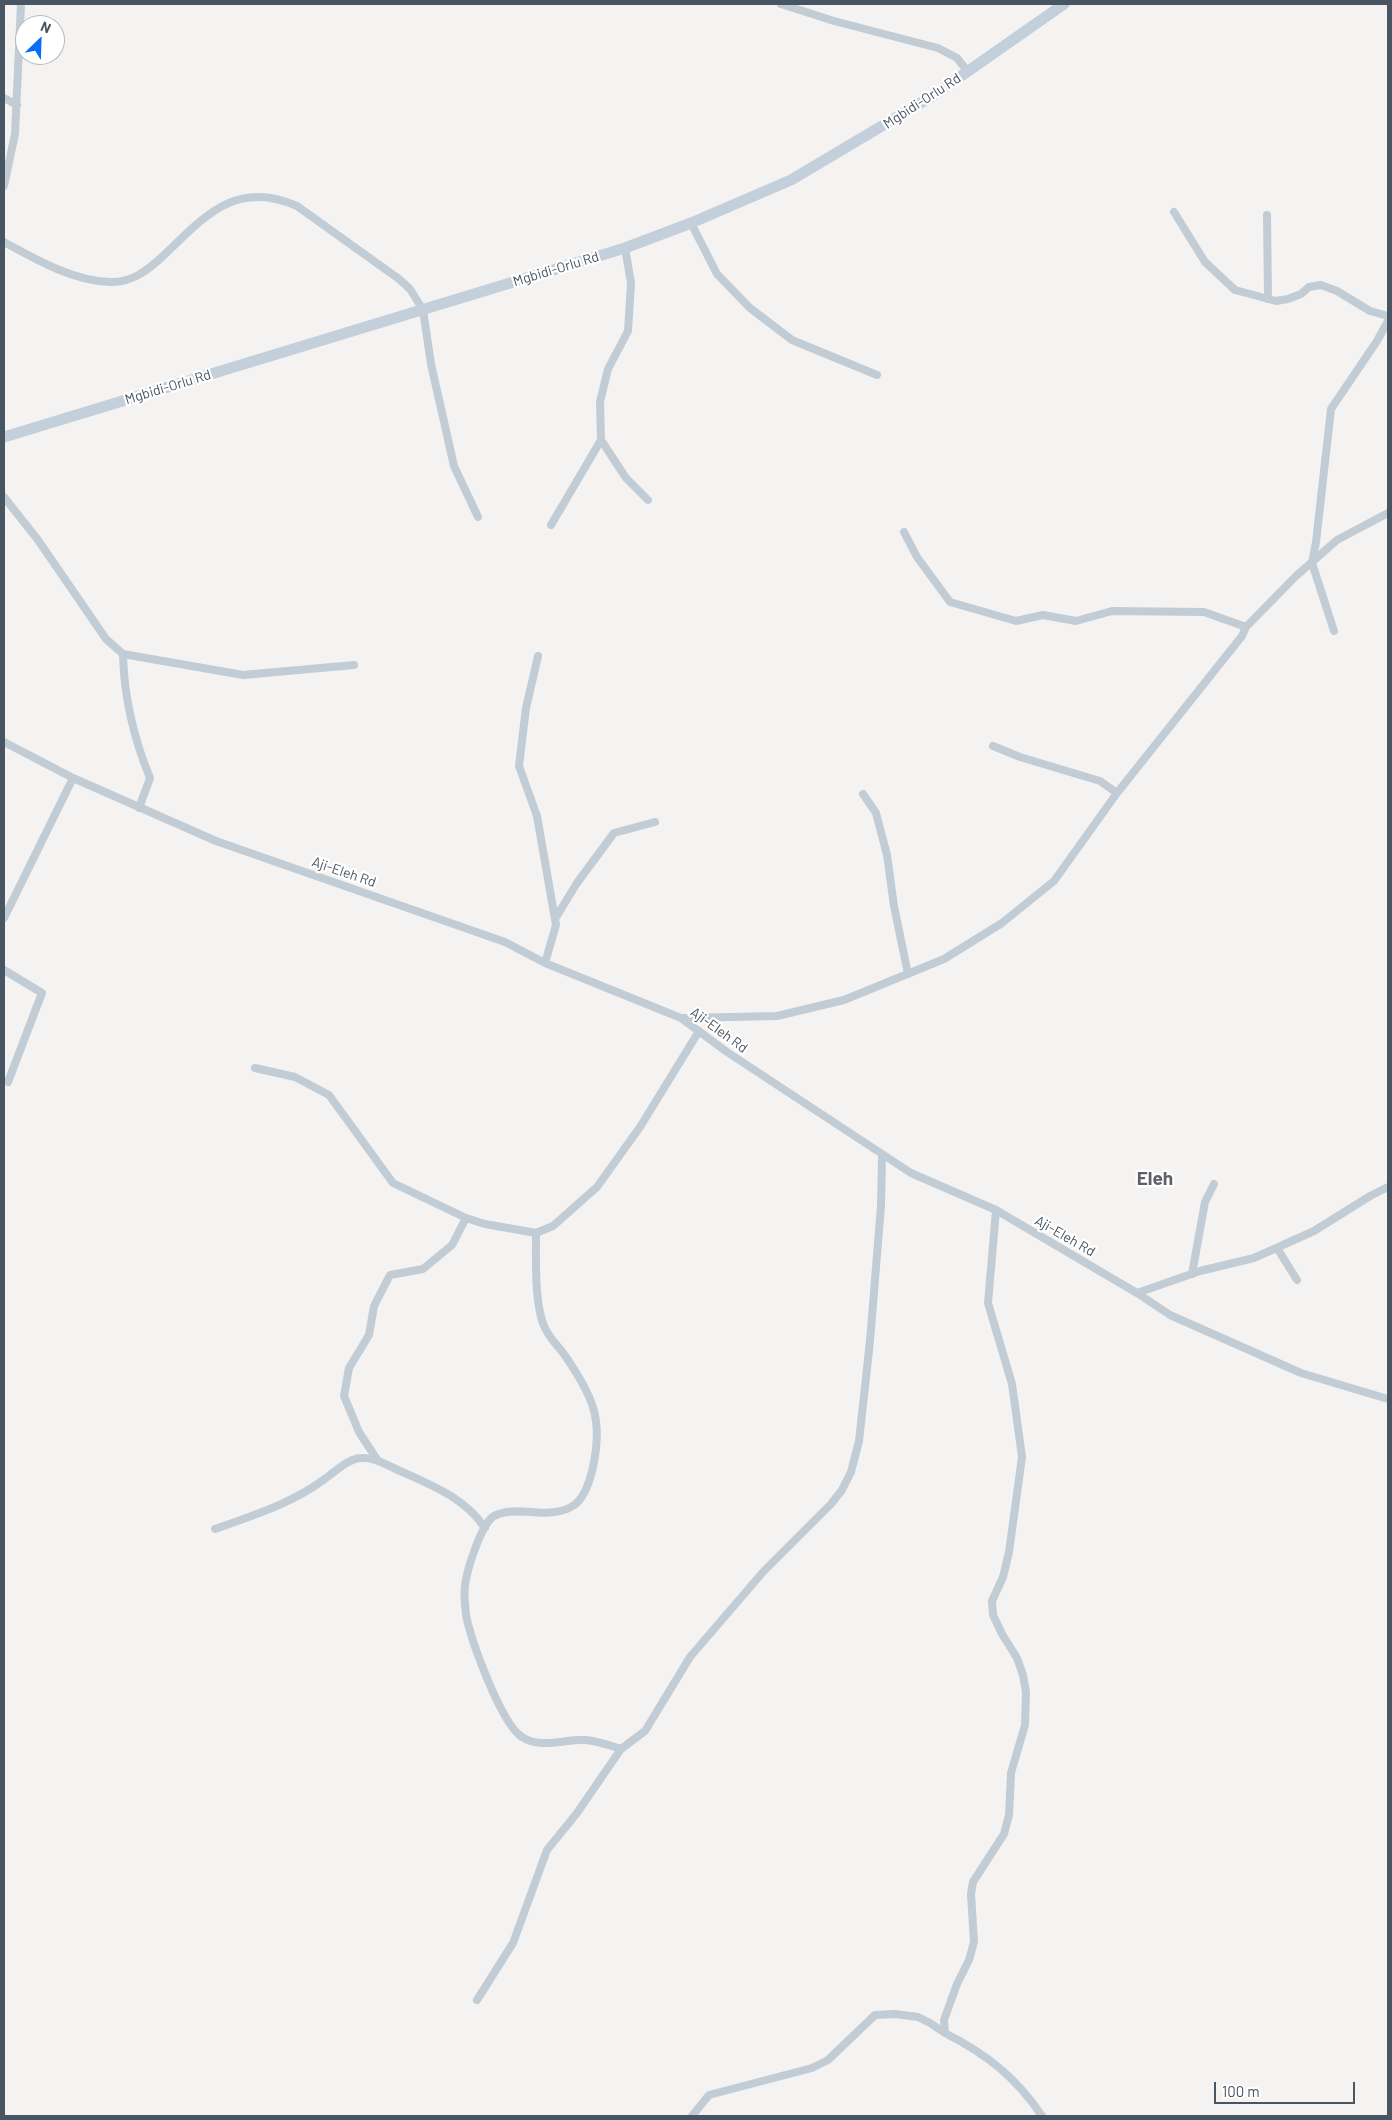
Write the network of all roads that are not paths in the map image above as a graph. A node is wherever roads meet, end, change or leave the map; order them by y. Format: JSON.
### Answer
{"nodes":[{"id":1,"x":22,"y":4,"type":"edge"},
{"id":2,"x":781,"y":4,"type":"edge"},
{"id":3,"x":1064,"y":4,"type":"edge"},
{"id":4,"x":968,"y":72,"type":"junction"},
{"id":5,"x":4,"y":98,"type":"edge"},
{"id":6,"x":17,"y":105,"type":"junction"},
{"id":7,"x":4,"y":186,"type":"edge"},
{"id":8,"x":1174,"y":212,"type":"dead end"},
{"id":9,"x":1267,"y":215,"type":"dead end"},
{"id":10,"x":692,"y":223,"type":"junction"},
{"id":11,"x":4,"y":242,"type":"edge"},
{"id":12,"x":625,"y":248,"type":"junction"},
{"id":13,"x":1268,"y":299,"type":"junction"},
{"id":14,"x":423,"y":310,"type":"junction"},
{"id":15,"x":1388,"y":316,"type":"edge"},
{"id":16,"x":1388,"y":321,"type":"edge"},
{"id":17,"x":877,"y":375,"type":"dead end"},
{"id":18,"x":4,"y":437,"type":"edge"},
{"id":19,"x":600,"y":440,"type":"junction"},
{"id":20,"x":4,"y":497,"type":"edge"},
{"id":21,"x":648,"y":500,"type":"dead end"},
{"id":22,"x":1388,"y":513,"type":"edge"},
{"id":23,"x":478,"y":517,"type":"dead end"},
{"id":24,"x":551,"y":525,"type":"dead end"},
{"id":25,"x":904,"y":532,"type":"dead end"},
{"id":26,"x":1312,"y":563,"type":"junction"},
{"id":27,"x":1246,"y":627,"type":"junction"},
{"id":28,"x":1334,"y":631,"type":"dead end"},
{"id":29,"x":123,"y":654,"type":"junction"},
{"id":30,"x":538,"y":656,"type":"dead end"},
{"id":31,"x":354,"y":665,"type":"dead end"},
{"id":32,"x":4,"y":742,"type":"edge"},
{"id":33,"x":993,"y":746,"type":"dead end"},
{"id":34,"x":73,"y":778,"type":"junction"},
{"id":35,"x":863,"y":794,"type":"dead end"},
{"id":36,"x":1117,"y":794,"type":"junction"},
{"id":37,"x":140,"y":808,"type":"junction"},
{"id":38,"x":654,"y":822,"type":"dead end"},
{"id":39,"x":4,"y":918,"type":"edge"},
{"id":40,"x":555,"y":919,"type":"junction"},
{"id":41,"x":546,"y":963,"type":"junction"},
{"id":42,"x":4,"y":970,"type":"edge"},
{"id":43,"x":908,"y":974,"type":"junction"},
{"id":44,"x":681,"y":1018,"type":"junction"},
{"id":45,"x":699,"y":1031,"type":"junction"},
{"id":46,"x":255,"y":1068,"type":"dead end"},
{"id":47,"x":8,"y":1082,"type":"dead end"},
{"id":48,"x":882,"y":1156,"type":"junction"},
{"id":49,"x":1214,"y":1184,"type":"dead end"},
{"id":50,"x":1388,"y":1188,"type":"edge"},
{"id":51,"x":996,"y":1210,"type":"junction"},
{"id":52,"x":466,"y":1218,"type":"junction"},
{"id":53,"x":536,"y":1233,"type":"junction"},
{"id":54,"x":1277,"y":1248,"type":"junction"},
{"id":55,"x":1192,"y":1274,"type":"junction"},
{"id":56,"x":1297,"y":1280,"type":"dead end"},
{"id":57,"x":1137,"y":1293,"type":"junction"},
{"id":58,"x":1388,"y":1400,"type":"edge"},
{"id":59,"x":378,"y":1461,"type":"junction"},
{"id":60,"x":485,"y":1528,"type":"junction"},
{"id":61,"x":215,"y":1529,"type":"dead end"},
{"id":62,"x":621,"y":1749,"type":"junction"},
{"id":63,"x":477,"y":2000,"type":"dead end"},
{"id":64,"x":945,"y":2033,"type":"junction"},
{"id":65,"x":692,"y":2116,"type":"edge"},
{"id":66,"x":1042,"y":2116,"type":"edge"}],
"edges":[{"from":1,"to":6,"type":"street"},
{"from":2,"to":4,"type":"street"},
{"from":3,"to":4,"type":"main road","name":"Mgbidi-Orlu Rd"},
{"from":4,"to":10,"type":"main road","name":"Mgbidi-Orlu Rd"},
{"from":5,"to":6,"type":"street"},
{"from":6,"to":7,"type":"street"},
{"from":8,"to":13,"type":"street"},
{"from":9,"to":13,"type":"street"},
{"from":10,"to":12,"type":"main road","name":"Mgbidi-Orlu Rd"},
{"from":10,"to":17,"type":"street"},
{"from":11,"to":14,"type":"street"},
{"from":12,"to":14,"type":"main road","name":"Mgbidi-Orlu Rd"},
{"from":12,"to":19,"type":"street"},
{"from":13,"to":15,"type":"street"},
{"from":14,"to":18,"type":"main road","name":"Mgbidi-Orlu Rd"},
{"from":14,"to":23,"type":"street"},
{"from":16,"to":26,"type":"street"},
{"from":19,"to":21,"type":"street"},
{"from":19,"to":24,"type":"street"},
{"from":20,"to":29,"type":"street"},
{"from":22,"to":26,"type":"street"},
{"from":25,"to":27,"type":"street"},
{"from":26,"to":27,"type":"street"},
{"from":26,"to":28,"type":"street"},
{"from":27,"to":36,"type":"street"},
{"from":29,"to":31,"type":"street"},
{"from":29,"to":37,"type":"street"},
{"from":30,"to":40,"type":"street"},
{"from":32,"to":34,"type":"street","name":"Aji-Eleh Rd"},
{"from":33,"to":36,"type":"street"},
{"from":34,"to":37,"type":"street","name":"Aji-Eleh Rd"},
{"from":34,"to":39,"type":"street"},
{"from":35,"to":43,"type":"street"},
{"from":36,"to":43,"type":"street"},
{"from":37,"to":41,"type":"street","name":"Aji-Eleh Rd"},
{"from":38,"to":40,"type":"street"},
{"from":40,"to":41,"type":"street"},
{"from":41,"to":44,"type":"street","name":"Aji-Eleh Rd"},
{"from":42,"to":47,"type":"street"},
{"from":43,"to":44,"type":"street"},
{"from":44,"to":45,"type":"street","name":"Aji-Eleh Rd"},
{"from":45,"to":48,"type":"street","name":"Aji-Eleh Rd"},
{"from":45,"to":53,"type":"street"},
{"from":46,"to":52,"type":"street"},
{"from":48,"to":51,"type":"street","name":"Aji-Eleh Rd"},
{"from":48,"to":62,"type":"street"},
{"from":49,"to":55,"type":"street"},
{"from":50,"to":54,"type":"street"},
{"from":51,"to":57,"type":"street","name":"Aji-Eleh Rd"},
{"from":51,"to":64,"type":"street"},
{"from":52,"to":53,"type":"street"},
{"from":52,"to":59,"type":"street"},
{"from":53,"to":60,"type":"street"},
{"from":54,"to":55,"type":"street"},
{"from":54,"to":56,"type":"street"},
{"from":55,"to":57,"type":"street"},
{"from":57,"to":58,"type":"street","name":"Aji-Eleh Rd"},
{"from":59,"to":60,"type":"street"},
{"from":59,"to":61,"type":"street"},
{"from":60,"to":62,"type":"street"},
{"from":62,"to":63,"type":"street"},
{"from":64,"to":65,"type":"street"},
{"from":64,"to":66,"type":"street"}]}
